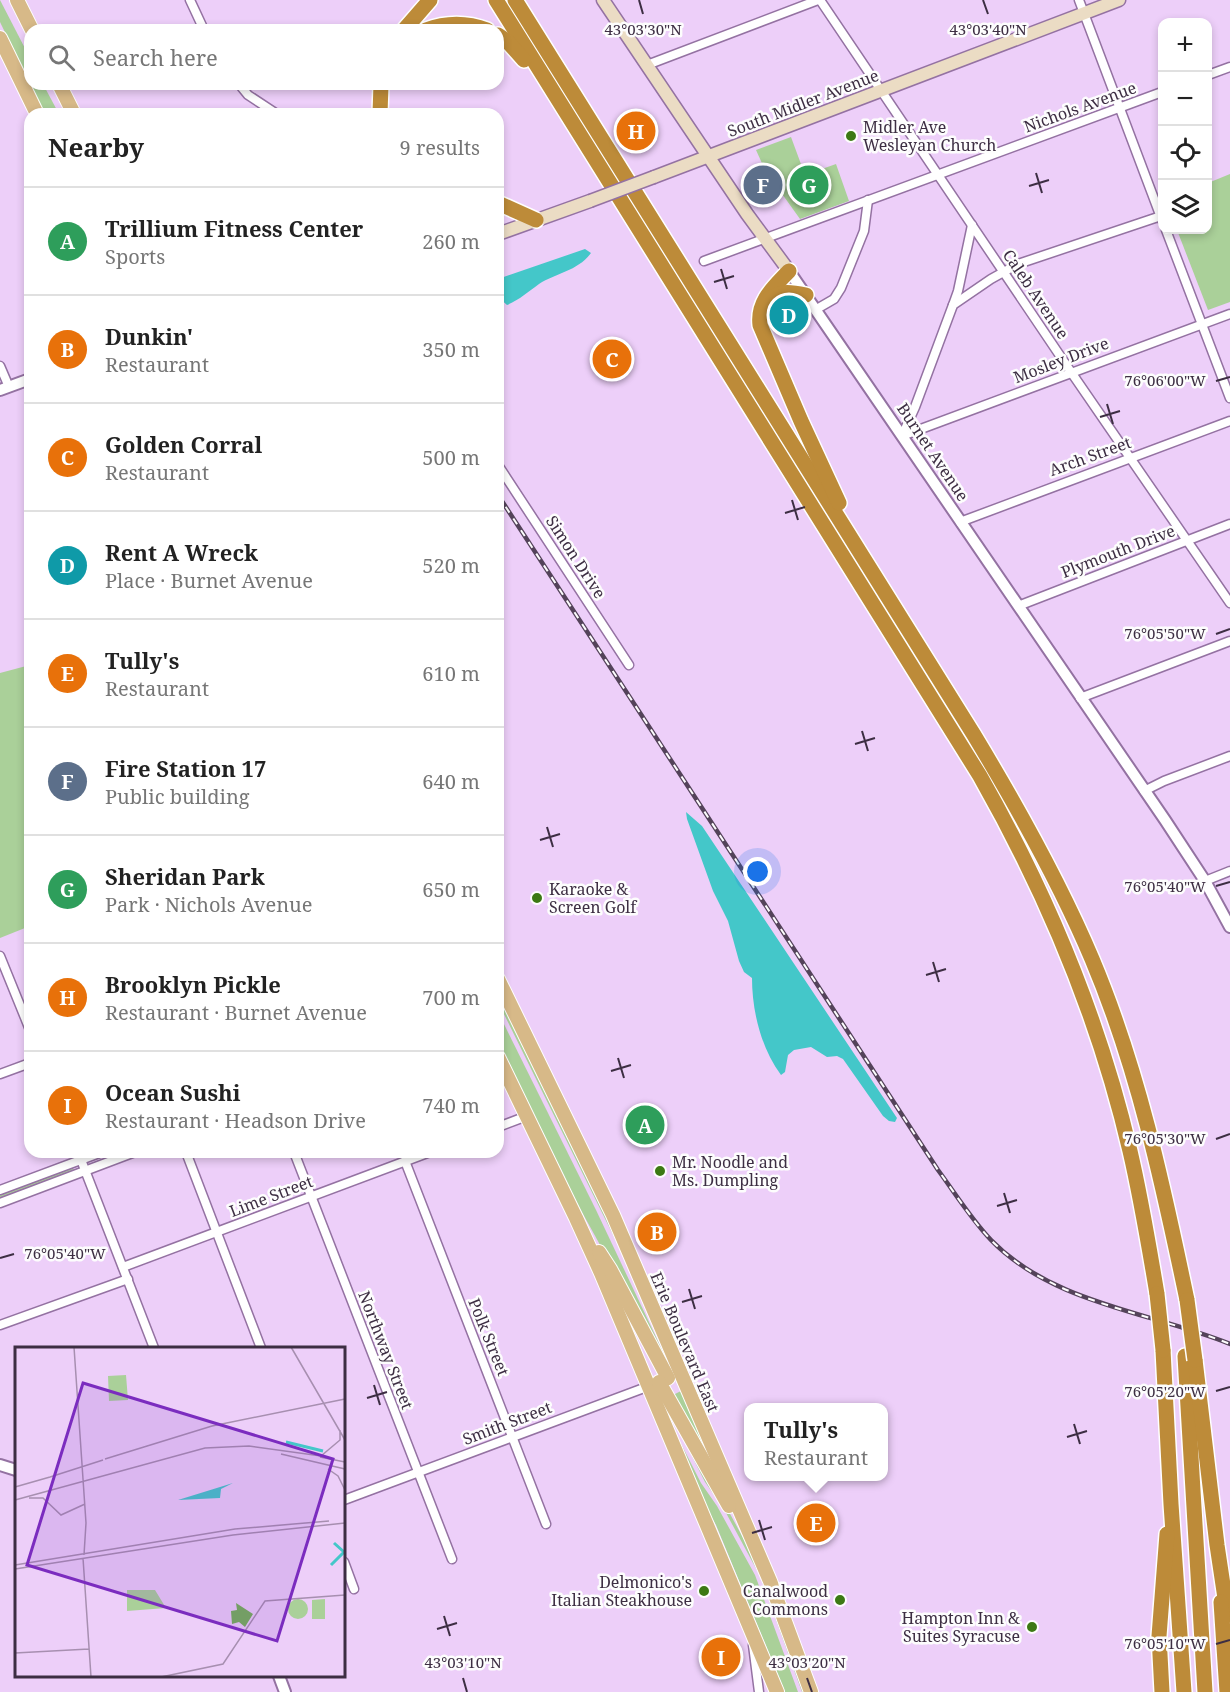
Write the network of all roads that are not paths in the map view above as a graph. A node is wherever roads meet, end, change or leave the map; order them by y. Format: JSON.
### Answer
{"nodes":[{"id":1,"x":17,"y":0,"type":"edge"},
{"id":2,"x":190,"y":0,"type":"edge"},
{"id":3,"x":430,"y":0,"type":"edge"},
{"id":4,"x":496,"y":0,"type":"edge"},
{"id":5,"x":515,"y":0,"type":"edge"},
{"id":6,"x":603,"y":0,"type":"edge"},
{"id":7,"x":819,"y":0,"type":"edge"},
{"id":8,"x":1079,"y":0,"type":"edge"},
{"id":9,"x":1119,"y":0,"type":"edge"},
{"id":10,"x":1084,"y":13,"type":"junction"},
{"id":11,"x":29,"y":24,"type":"edge"},
{"id":12,"x":201,"y":24,"type":"edge"},
{"id":13,"x":409,"y":24,"type":"edge"},
{"id":14,"x":450,"y":24,"type":"edge"},
{"id":15,"x":466,"y":24,"type":"edge"},
{"id":16,"x":0,"y":38,"type":"edge"},
{"id":17,"x":504,"y":40,"type":"edge"},
{"id":18,"x":647,"y":66,"type":"junction"},
{"id":19,"x":1230,"y":67,"type":"edge"},
{"id":20,"x":1212,"y":74,"type":"edge"},
{"id":21,"x":24,"y":87,"type":"edge"},
{"id":22,"x":25,"y":90,"type":"edge"},
{"id":23,"x":62,"y":90,"type":"edge"},
{"id":24,"x":244,"y":90,"type":"edge"},
{"id":25,"x":372,"y":90,"type":"edge"},
{"id":26,"x":381,"y":90,"type":"edge"},
{"id":27,"x":882,"y":90,"type":"junction"},
{"id":28,"x":1158,"y":93,"type":"edge"},
{"id":29,"x":34,"y":108,"type":"edge"},
{"id":30,"x":71,"y":108,"type":"edge"},
{"id":31,"x":269,"y":108,"type":"edge"},
{"id":32,"x":372,"y":108,"type":"edge"},
{"id":33,"x":380,"y":108,"type":"edge"},
{"id":34,"x":1119,"y":108,"type":"junction"},
{"id":35,"x":564,"y":110,"type":"junction"},
{"id":36,"x":708,"y":156,"type":"junction"},
{"id":37,"x":939,"y":175,"type":"junction"},
{"id":38,"x":868,"y":200,"type":"junction"},
{"id":39,"x":504,"y":206,"type":"edge"},
{"id":40,"x":1158,"y":208,"type":"edge"},
{"id":41,"x":1158,"y":219,"type":"edge"},
{"id":42,"x":536,"y":220,"type":"junction"},
{"id":43,"x":972,"y":225,"type":"junction"},
{"id":44,"x":504,"y":232,"type":"edge"},
{"id":45,"x":1168,"y":234,"type":"edge"},
{"id":46,"x":766,"y":239,"type":"junction"},
{"id":47,"x":704,"y":261,"type":"dead end"},
{"id":48,"x":789,"y":271,"type":"junction"},
{"id":49,"x":1003,"y":271,"type":"junction"},
{"id":50,"x":806,"y":295,"type":"junction"},
{"id":51,"x":762,"y":302,"type":"junction"},
{"id":52,"x":953,"y":305,"type":"junction"},
{"id":53,"x":815,"y":310,"type":"junction"},
{"id":54,"x":1230,"y":314,"type":"edge"},
{"id":55,"x":1202,"y":324,"type":"junction"},
{"id":56,"x":0,"y":366,"type":"edge"},
{"id":57,"x":1071,"y":372,"type":"junction"},
{"id":58,"x":24,"y":381,"type":"edge"},
{"id":59,"x":4,"y":389,"type":"edge"},
{"id":60,"x":1230,"y":398,"type":"edge"},
{"id":61,"x":1230,"y":421,"type":"edge"},
{"id":62,"x":902,"y":436,"type":"junction"},
{"id":63,"x":1130,"y":458,"type":"junction"},
{"id":64,"x":504,"y":474,"type":"edge"},
{"id":65,"x":960,"y":522,"type":"junction"},
{"id":66,"x":1230,"y":524,"type":"edge"},
{"id":67,"x":1187,"y":540,"type":"junction"},
{"id":68,"x":878,"y":581,"type":"junction"},
{"id":69,"x":1230,"y":603,"type":"edge"},
{"id":70,"x":1018,"y":606,"type":"junction"},
{"id":71,"x":1230,"y":641,"type":"edge"},
{"id":72,"x":629,"y":665,"type":"dead end"},
{"id":73,"x":1080,"y":698,"type":"junction"},
{"id":74,"x":1230,"y":756,"type":"edge"},
{"id":75,"x":1144,"y":791,"type":"junction"},
{"id":76,"x":1230,"y":871,"type":"edge"},
{"id":77,"x":1205,"y":881,"type":"junction"},
{"id":78,"x":1230,"y":927,"type":"edge"},
{"id":79,"x":0,"y":956,"type":"edge"},
{"id":80,"x":504,"y":991,"type":"edge"},
{"id":81,"x":24,"y":1015,"type":"edge"},
{"id":82,"x":24,"y":1065,"type":"edge"},
{"id":83,"x":504,"y":1069,"type":"edge"},
{"id":84,"x":0,"y":1074,"type":"edge"},
{"id":85,"x":527,"y":1116,"type":"junction"},
{"id":86,"x":504,"y":1124,"type":"edge"},
{"id":87,"x":74,"y":1158,"type":"edge"},
{"id":88,"x":80,"y":1158,"type":"edge"},
{"id":89,"x":119,"y":1158,"type":"edge"},
{"id":90,"x":188,"y":1158,"type":"edge"},
{"id":91,"x":296,"y":1158,"type":"edge"},
{"id":92,"x":413,"y":1158,"type":"edge"},
{"id":93,"x":405,"y":1161,"type":"junction"},
{"id":94,"x":85,"y":1171,"type":"junction"},
{"id":95,"x":0,"y":1190,"type":"edge"},
{"id":96,"x":311,"y":1197,"type":"junction"},
{"id":97,"x":0,"y":1203,"type":"edge"},
{"id":98,"x":576,"y":1218,"type":"junction"},
{"id":99,"x":217,"y":1233,"type":"junction"},
{"id":100,"x":123,"y":1267,"type":"junction"},
{"id":101,"x":128,"y":1279,"type":"junction"},
{"id":102,"x":0,"y":1325,"type":"edge"},
{"id":103,"x":154,"y":1347,"type":"edge"},
{"id":104,"x":261,"y":1347,"type":"edge"},
{"id":105,"x":1190,"y":1358,"type":"junction"},
{"id":106,"x":664,"y":1380,"type":"junction"},
{"id":107,"x":513,"y":1437,"type":"junction"},
{"id":108,"x":0,"y":1465,"type":"edge"},
{"id":109,"x":15,"y":1470,"type":"edge"},
{"id":110,"x":418,"y":1473,"type":"junction"},
{"id":111,"x":345,"y":1500,"type":"edge"},
{"id":112,"x":1171,"y":1504,"type":"junction"},
{"id":113,"x":546,"y":1524,"type":"dead end"},
{"id":114,"x":1218,"y":1545,"type":"junction"},
{"id":115,"x":452,"y":1559,"type":"dead end"},
{"id":116,"x":345,"y":1565,"type":"edge"},
{"id":117,"x":763,"y":1566,"type":"junction"},
{"id":118,"x":354,"y":1589,"type":"dead end"},
{"id":119,"x":1230,"y":1615,"type":"edge"},
{"id":120,"x":750,"y":1624,"type":"junction"},
{"id":121,"x":279,"y":1677,"type":"edge"},
{"id":122,"x":1160,"y":1689,"type":"edge"},
{"id":123,"x":285,"y":1692,"type":"edge"},
{"id":124,"x":759,"y":1692,"type":"edge"},
{"id":125,"x":777,"y":1692,"type":"edge"},
{"id":126,"x":811,"y":1692,"type":"edge"},
{"id":127,"x":1184,"y":1692,"type":"edge"},
{"id":128,"x":1205,"y":1692,"type":"edge"},
{"id":129,"x":1227,"y":1692,"type":"edge"}],
"edges":[{"from":1,"to":11,"type":"main road"},
{"from":2,"to":12,"type":"street"},
{"from":3,"to":13,"type":"highway"},
{"from":4,"to":35,"type":"highway"},
{"from":5,"to":68,"type":"highway"},
{"from":6,"to":18,"type":"main road","name":"Burnet Avenue"},
{"from":7,"to":18,"type":"street"},
{"from":7,"to":27,"type":"street","name":"Caleb Avenue"},
{"from":8,"to":10,"type":"street"},
{"from":9,"to":10,"type":"main road","name":"South Midler Avenue"},
{"from":10,"to":27,"type":"main road","name":"South Midler Avenue"},
{"from":10,"to":34,"type":"street"},
{"from":14,"to":15,"type":"highway"},
{"from":16,"to":21,"type":"main road"},
{"from":17,"to":35,"type":"highway"},
{"from":18,"to":36,"type":"main road","name":"Burnet Avenue"},
{"from":19,"to":20,"type":"street"},
{"from":22,"to":29,"type":"main road"},
{"from":23,"to":30,"type":"main road"},
{"from":24,"to":31,"type":"street"},
{"from":25,"to":32,"type":"highway"},
{"from":26,"to":33,"type":"highway"},
{"from":27,"to":36,"type":"main road","name":"South Midler Avenue"},
{"from":27,"to":37,"type":"street","name":"Caleb Avenue"},
{"from":28,"to":34,"type":"street","name":"Nichols Avenue"},
{"from":34,"to":37,"type":"street","name":"Nichols Avenue"},
{"from":34,"to":40,"type":"street"},
{"from":35,"to":112,"type":"highway","bridge":true},
{"from":36,"to":42,"type":"main road","name":"South Midler Avenue","bridge":true},
{"from":36,"to":46,"type":"main road","name":"Burnet Avenue"},
{"from":37,"to":38,"type":"street","name":"Nichols Avenue"},
{"from":37,"to":43,"type":"street","name":"Caleb Avenue"},
{"from":38,"to":46,"type":"street","name":"Nichols Avenue"},
{"from":38,"to":53,"type":"street"},
{"from":39,"to":42,"type":"highway"},
{"from":41,"to":49,"type":"street"},
{"from":42,"to":44,"type":"main road","name":"South Midler Avenue"},
{"from":43,"to":49,"type":"street","name":"Caleb Avenue"},
{"from":43,"to":52,"type":"street"},
{"from":45,"to":55,"type":"street"},
{"from":46,"to":47,"type":"street","name":"Nichols Avenue"},
{"from":46,"to":48,"type":"main road","name":"Burnet Avenue"},
{"from":48,"to":50,"type":"street","name":"Burnet Avenue"},
{"from":48,"to":51,"type":"highway"},
{"from":49,"to":52,"type":"street"},
{"from":49,"to":57,"type":"street","name":"Caleb Avenue"},
{"from":50,"to":51,"type":"highway"},
{"from":50,"to":53,"type":"street","name":"Burnet Avenue"},
{"from":51,"to":68,"type":"highway"},
{"from":52,"to":62,"type":"street"},
{"from":53,"to":62,"type":"street","name":"Burnet Avenue"},
{"from":54,"to":55,"type":"street","name":"Mosley Drive"},
{"from":55,"to":57,"type":"street","name":"Mosley Drive"},
{"from":55,"to":60,"type":"street"},
{"from":56,"to":59,"type":"street"},
{"from":57,"to":62,"type":"street","name":"Mosley Drive"},
{"from":57,"to":63,"type":"street","name":"Caleb Avenue"},
{"from":58,"to":59,"type":"street"},
{"from":61,"to":63,"type":"street","name":"Arch Street"},
{"from":62,"to":65,"type":"street","name":"Burnet Avenue"},
{"from":63,"to":65,"type":"street","name":"Arch Street"},
{"from":63,"to":67,"type":"street","name":"Caleb Avenue"},
{"from":64,"to":72,"type":"street","name":"Simon Drive"},
{"from":65,"to":70,"type":"street","name":"Burnet Avenue"},
{"from":66,"to":67,"type":"street","name":"Plymouth Drive"},
{"from":67,"to":69,"type":"street","name":"Caleb Avenue"},
{"from":67,"to":70,"type":"street","name":"Plymouth Drive"},
{"from":68,"to":105,"type":"highway"},
{"from":70,"to":73,"type":"street","name":"Burnet Avenue"},
{"from":71,"to":73,"type":"street"},
{"from":73,"to":75,"type":"street","name":"Burnet Avenue"},
{"from":74,"to":75,"type":"street"},
{"from":75,"to":77,"type":"street","name":"Burnet Avenue"},
{"from":76,"to":77,"type":"street"},
{"from":77,"to":78,"type":"street","name":"Burnet Avenue"},
{"from":79,"to":81,"type":"street"},
{"from":80,"to":106,"type":"main road","name":"Erie Boulevard East"},
{"from":82,"to":84,"type":"street"},
{"from":83,"to":85,"type":"main road","name":"Erie Boulevard East"},
{"from":85,"to":86,"type":"street"},
{"from":85,"to":98,"type":"main road","name":"Erie Boulevard East"},
{"from":87,"to":95,"type":"street"},
{"from":88,"to":94,"type":"street"},
{"from":89,"to":94,"type":"street"},
{"from":90,"to":99,"type":"street"},
{"from":91,"to":96,"type":"street","name":"Northway Street"},
{"from":92,"to":93,"type":"street","name":"Lime Street"},
{"from":93,"to":96,"type":"street","name":"Lime Street"},
{"from":93,"to":107,"type":"street","name":"Polk Street"},
{"from":94,"to":97,"type":"street"},
{"from":94,"to":100,"type":"street"},
{"from":96,"to":99,"type":"street","name":"Lime Street"},
{"from":96,"to":110,"type":"street","name":"Northway Street"},
{"from":98,"to":106,"type":"main road","name":"Erie Boulevard East"},
{"from":98,"to":106,"type":"main road"},
{"from":99,"to":100,"type":"street","name":"Lime Street"},
{"from":99,"to":104,"type":"street"},
{"from":100,"to":101,"type":"street"},
{"from":101,"to":102,"type":"street"},
{"from":101,"to":103,"type":"street"},
{"from":105,"to":114,"type":"highway"},
{"from":105,"to":128,"type":"highway"},
{"from":106,"to":107,"type":"street","name":"Smith Street"},
{"from":106,"to":117,"type":"main road"},
{"from":106,"to":117,"type":"main road","name":"Erie Boulevard East"},
{"from":106,"to":120,"type":"main road","name":"Erie Boulevard East"},
{"from":107,"to":110,"type":"street","name":"Smith Street"},
{"from":107,"to":113,"type":"street","name":"Polk Street"},
{"from":108,"to":109,"type":"street"},
{"from":110,"to":111,"type":"street","name":"Smith Street"},
{"from":110,"to":115,"type":"street","name":"Northway Street"},
{"from":112,"to":122,"type":"highway"},
{"from":112,"to":127,"type":"highway"},
{"from":114,"to":119,"type":"highway"},
{"from":114,"to":129,"type":"highway"},
{"from":116,"to":118,"type":"street"},
{"from":117,"to":126,"type":"main road","name":"Erie Boulevard East"},
{"from":120,"to":124,"type":"street"},
{"from":120,"to":125,"type":"main road","name":"Erie Boulevard East"},
{"from":121,"to":123,"type":"street"}]}
